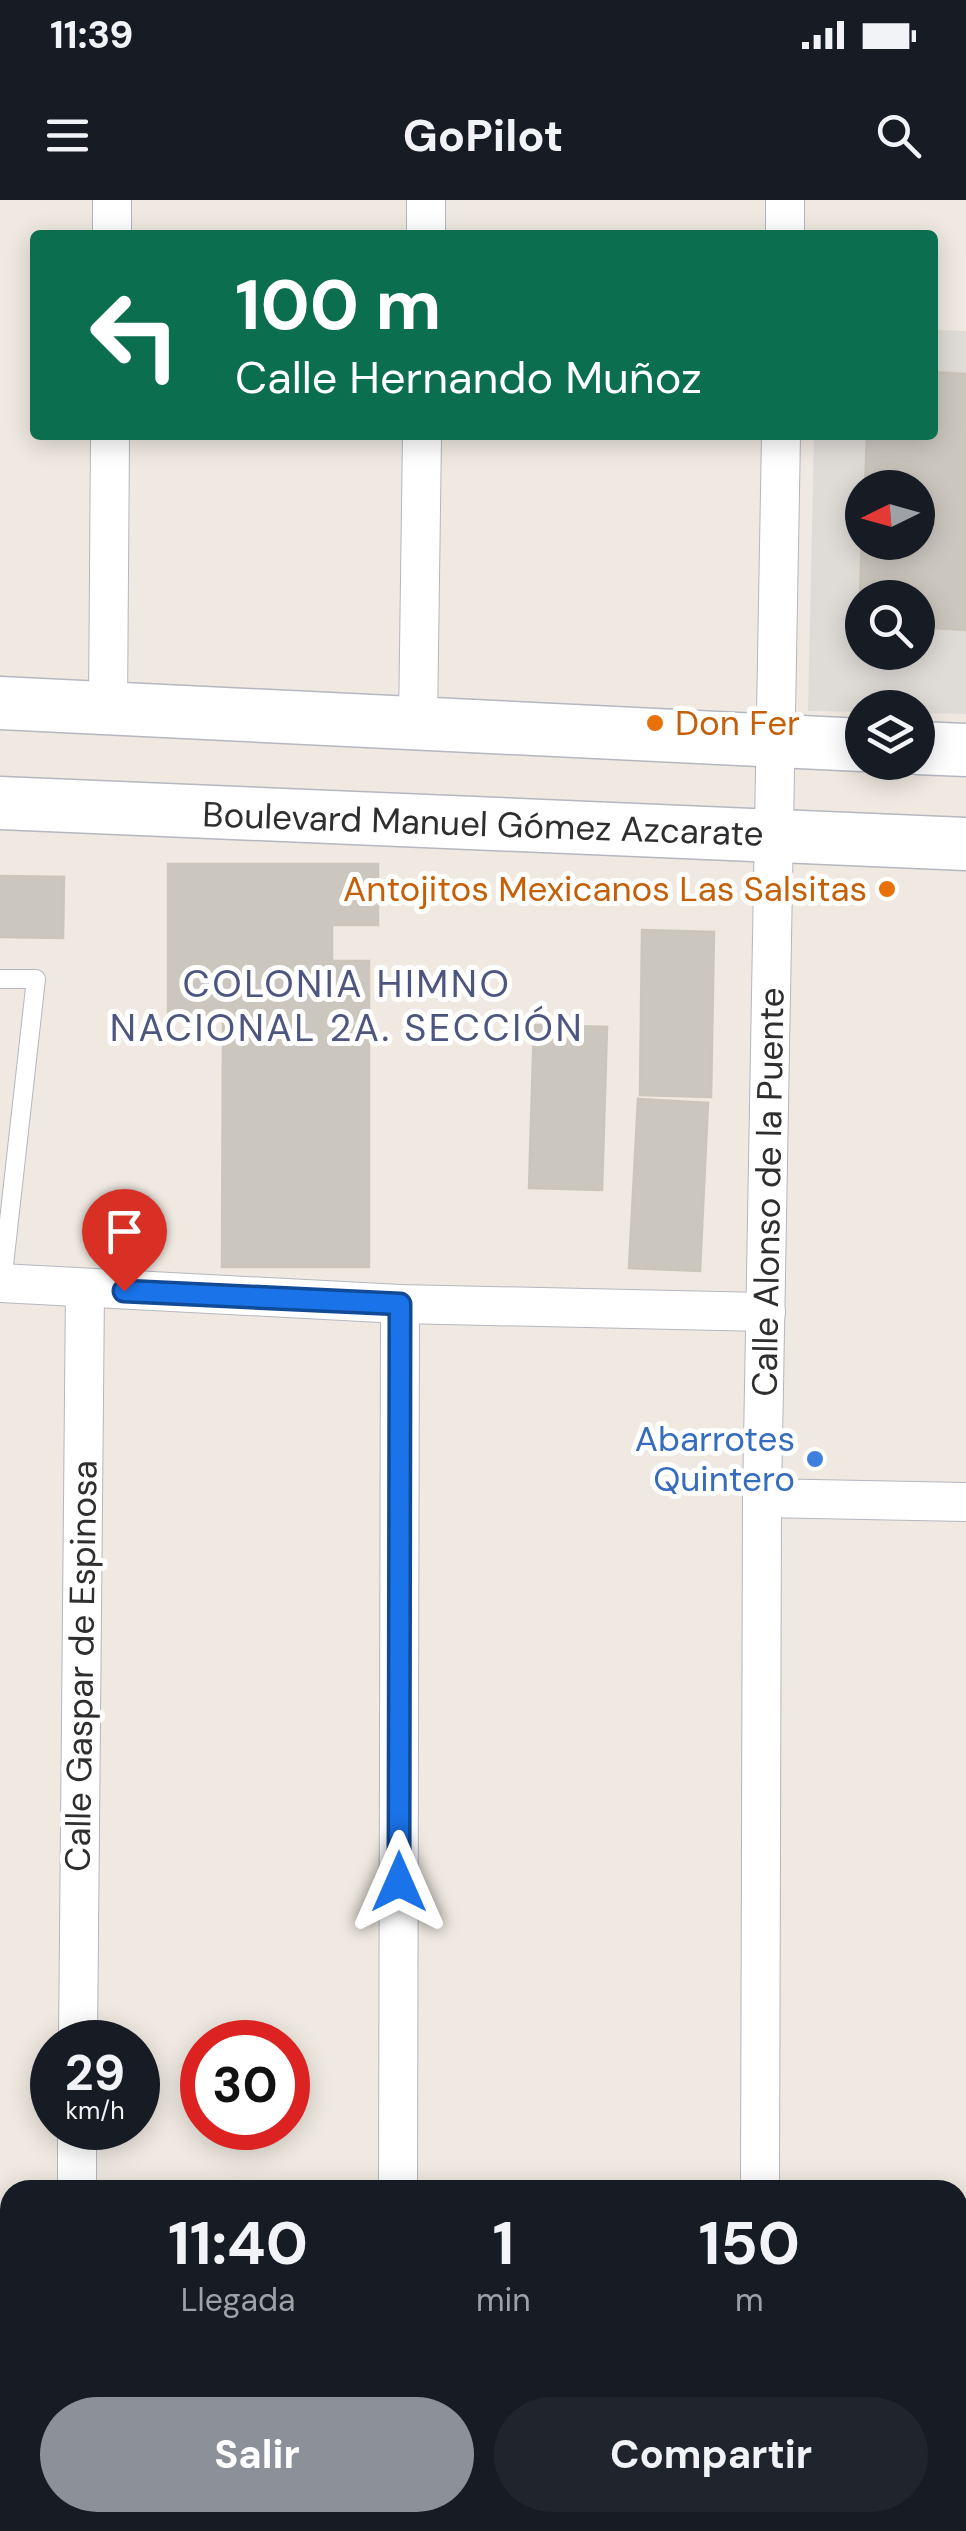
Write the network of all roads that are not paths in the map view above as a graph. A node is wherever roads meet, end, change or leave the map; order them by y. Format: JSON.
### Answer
{"nodes":[{"id":1,"x":112,"y":200,"type":"edge"},
{"id":2,"x":426,"y":200,"type":"edge"},
{"id":3,"x":785,"y":200,"type":"edge"},
{"id":4,"x":112,"y":230,"type":"edge"},
{"id":5,"x":426,"y":230,"type":"edge"},
{"id":6,"x":785,"y":230,"type":"edge"},
{"id":7,"x":110,"y":440,"type":"edge"},
{"id":8,"x":422,"y":440,"type":"edge"},
{"id":9,"x":781,"y":440,"type":"edge"},
{"id":10,"x":0,"y":703,"type":"edge"},
{"id":11,"x":108,"y":708,"type":"junction"},
{"id":12,"x":418,"y":724,"type":"junction"},
{"id":13,"x":776,"y":741,"type":"junction"},
{"id":14,"x":845,"y":744,"type":"edge"},
{"id":15,"x":935,"y":749,"type":"edge"},
{"id":16,"x":966,"y":750,"type":"edge"},
{"id":17,"x":0,"y":804,"type":"edge"},
{"id":18,"x":774,"y":836,"type":"junction"},
{"id":19,"x":966,"y":844,"type":"edge"},
{"id":20,"x":0,"y":978,"type":"edge"},
{"id":21,"x":1,"y":1283,"type":"edge"},
{"id":22,"x":85,"y":1289,"type":"junction"},
{"id":23,"x":400,"y":1304,"type":"junction"},
{"id":24,"x":766,"y":1312,"type":"junction"},
{"id":25,"x":762,"y":1498,"type":"junction"},
{"id":26,"x":966,"y":1502,"type":"edge"},
{"id":27,"x":78,"y":2020,"type":"edge"},
{"id":28,"x":77,"y":2150,"type":"edge"},
{"id":29,"x":77,"y":2180,"type":"edge"},
{"id":30,"x":398,"y":2180,"type":"edge"},
{"id":31,"x":760,"y":2180,"type":"edge"}],
"edges":[{"from":1,"to":4,"type":"street"},
{"from":2,"to":5,"type":"street"},
{"from":3,"to":6,"type":"street"},
{"from":7,"to":11,"type":"street"},
{"from":8,"to":12,"type":"street"},
{"from":9,"to":13,"type":"street","name":"Calle Alonso de la Puente"},
{"from":10,"to":11,"type":"street"},
{"from":11,"to":12,"type":"street"},
{"from":12,"to":13,"type":"street"},
{"from":13,"to":14,"type":"street"},
{"from":13,"to":18,"type":"street","name":"Calle Alonso de la Puente"},
{"from":15,"to":16,"type":"street"},
{"from":17,"to":18,"type":"street","name":"Boulevard Manuel Gómez Azcarate"},
{"from":18,"to":19,"type":"street","name":"Boulevard Manuel Gómez Azcarate"},
{"from":18,"to":24,"type":"street","name":"Calle Alonso de la Puente"},
{"from":20,"to":21,"type":"lane"},
{"from":21,"to":22,"type":"street"},
{"from":22,"to":23,"type":"street"},
{"from":22,"to":27,"type":"street","name":"Calle Gaspar de Espinosa"},
{"from":23,"to":24,"type":"street"},
{"from":23,"to":30,"type":"street"},
{"from":24,"to":25,"type":"street","name":"Calle Alonso de la Puente"},
{"from":25,"to":26,"type":"street"},
{"from":25,"to":31,"type":"street","name":"Calle Alonso de la Puente"},
{"from":28,"to":29,"type":"street"}]}
